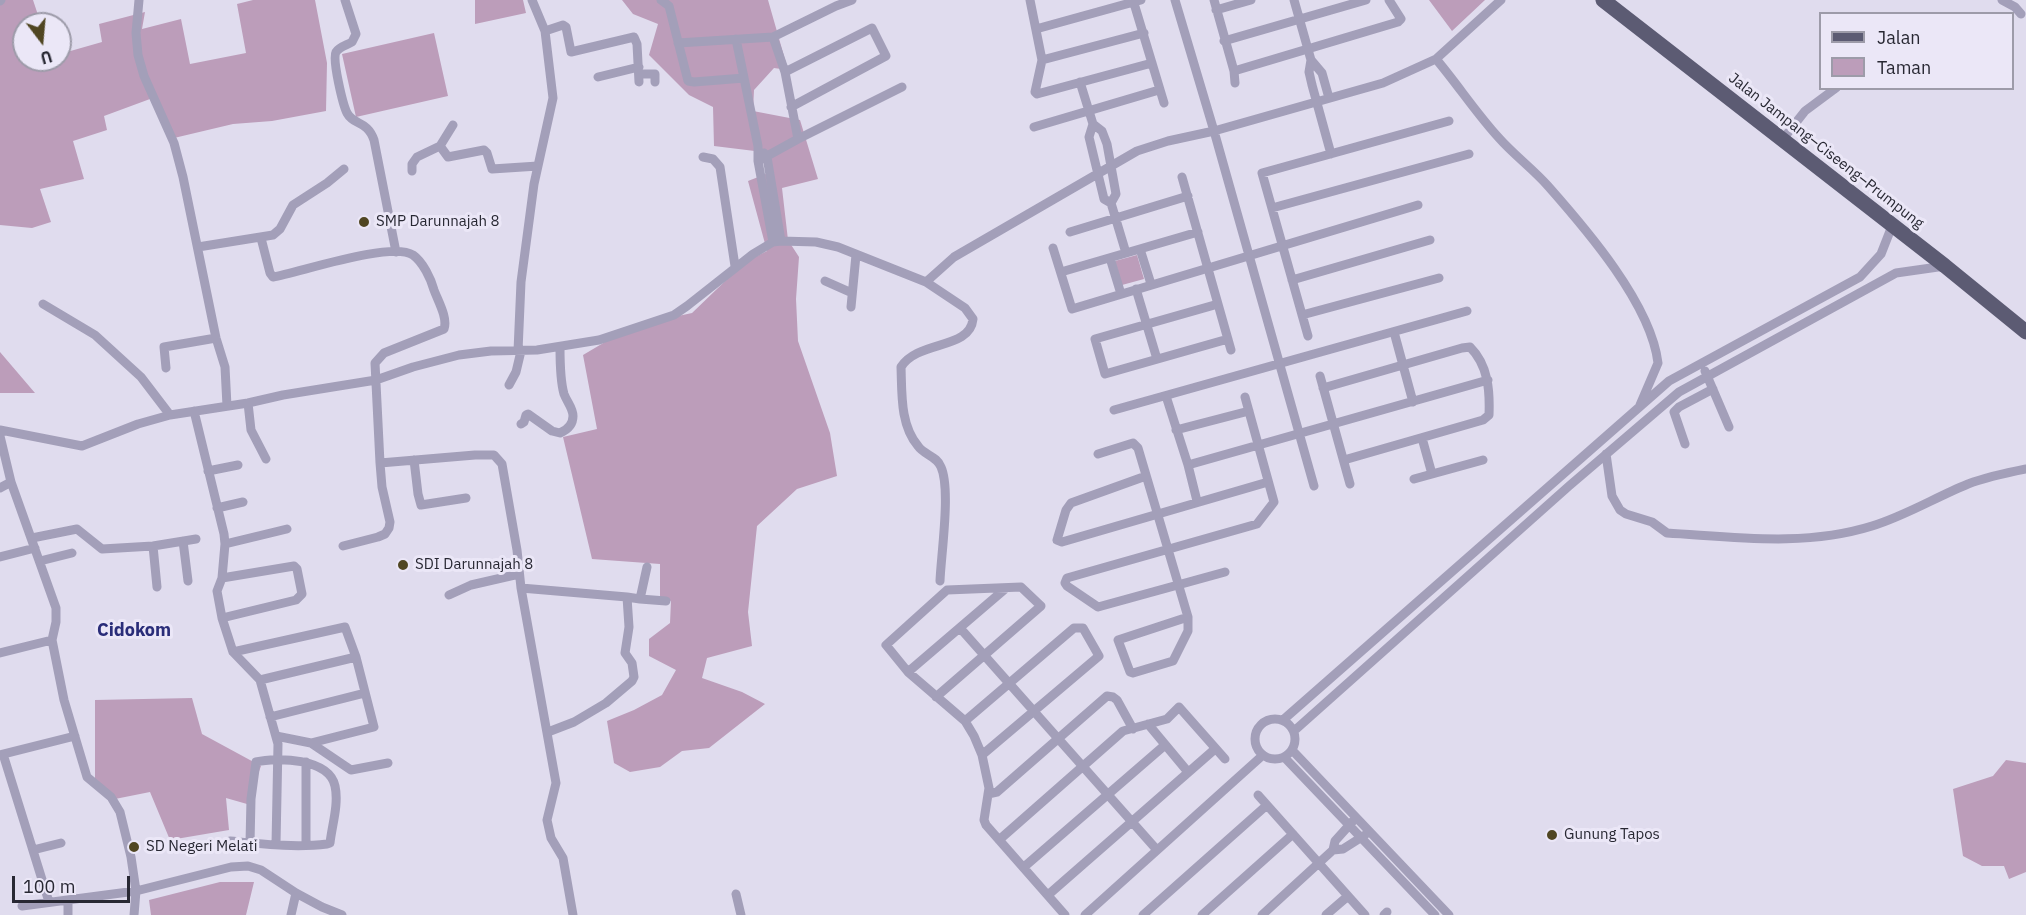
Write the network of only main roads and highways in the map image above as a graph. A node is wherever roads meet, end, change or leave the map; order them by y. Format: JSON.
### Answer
{"nodes":[{"id":1,"x":1603,"y":0,"type":"edge"},
{"id":2,"x":2023,"y":325,"type":"edge"}],
"edges":[{"from":1,"to":2,"type":"main road","name":"Jalan Jampang–Ciseeng–Prumpung"}]}
